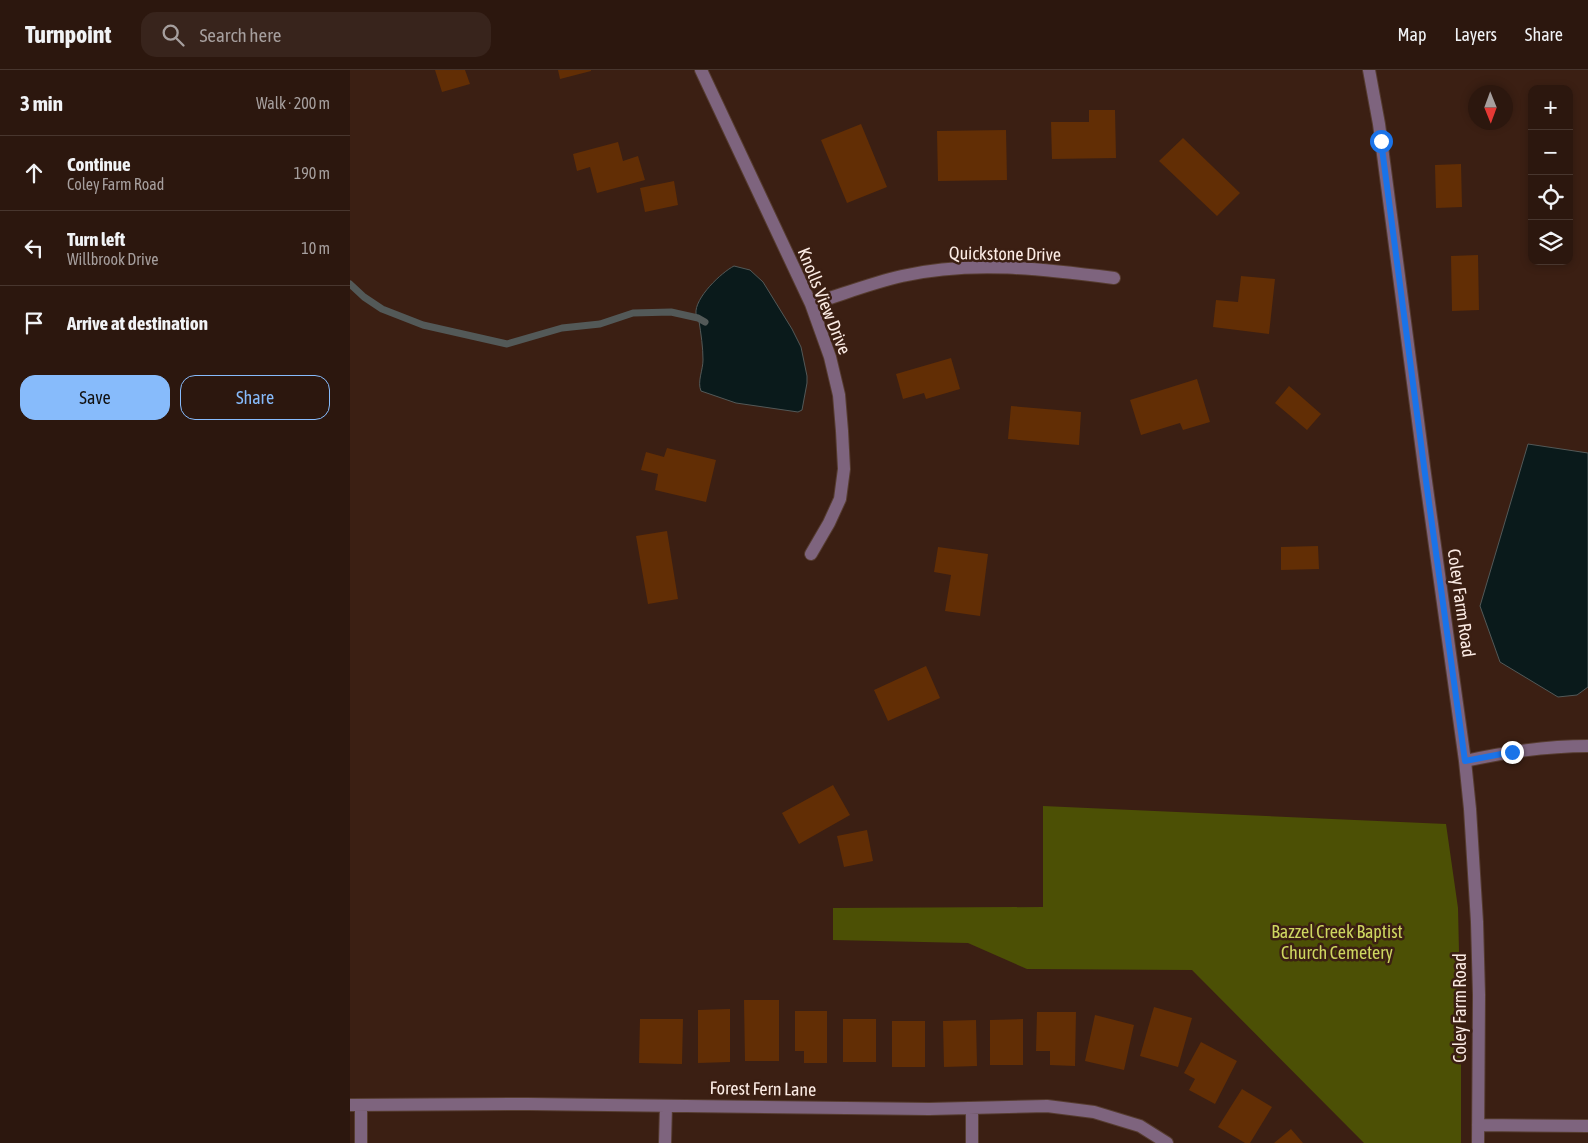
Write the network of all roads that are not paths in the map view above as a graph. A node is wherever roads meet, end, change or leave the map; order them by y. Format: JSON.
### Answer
{"nodes":[{"id":1,"x":701,"y":70,"type":"edge"},
{"id":2,"x":1369,"y":70,"type":"edge"},
{"id":3,"x":1114,"y":278,"type":"dead end"},
{"id":4,"x":811,"y":304,"type":"junction"},
{"id":5,"x":810,"y":554,"type":"dead end"},
{"id":6,"x":1588,"y":746,"type":"edge"},
{"id":7,"x":1465,"y":761,"type":"junction"},
{"id":8,"x":356,"y":1105,"type":"edge"},
{"id":9,"x":666,"y":1106,"type":"junction"},
{"id":10,"x":972,"y":1109,"type":"junction"},
{"id":11,"x":1478,"y":1125,"type":"junction"},
{"id":12,"x":1588,"y":1126,"type":"edge"},
{"id":13,"x":361,"y":1143,"type":"edge"},
{"id":14,"x":666,"y":1143,"type":"edge"},
{"id":15,"x":972,"y":1143,"type":"edge"},
{"id":16,"x":1167,"y":1143,"type":"edge"},
{"id":17,"x":1478,"y":1143,"type":"edge"}],
"edges":[{"from":1,"to":4,"type":"street","name":"Knolls View Drive"},
{"from":2,"to":7,"type":"street","name":"Coley Farm Road"},
{"from":3,"to":4,"type":"street","name":"Quickstone Drive"},
{"from":4,"to":5,"type":"street","name":"Knolls View Drive"},
{"from":6,"to":7,"type":"street"},
{"from":7,"to":11,"type":"street","name":"Coley Farm Road"},
{"from":8,"to":9,"type":"street","name":"Forest Fern Lane"},
{"from":8,"to":13,"type":"street"},
{"from":9,"to":10,"type":"street","name":"Forest Fern Lane"},
{"from":9,"to":14,"type":"street"},
{"from":10,"to":15,"type":"street"},
{"from":10,"to":16,"type":"street","name":"Forest Fern Lane"},
{"from":11,"to":12,"type":"street"},
{"from":11,"to":17,"type":"street","name":"Coley Farm Road"}]}
